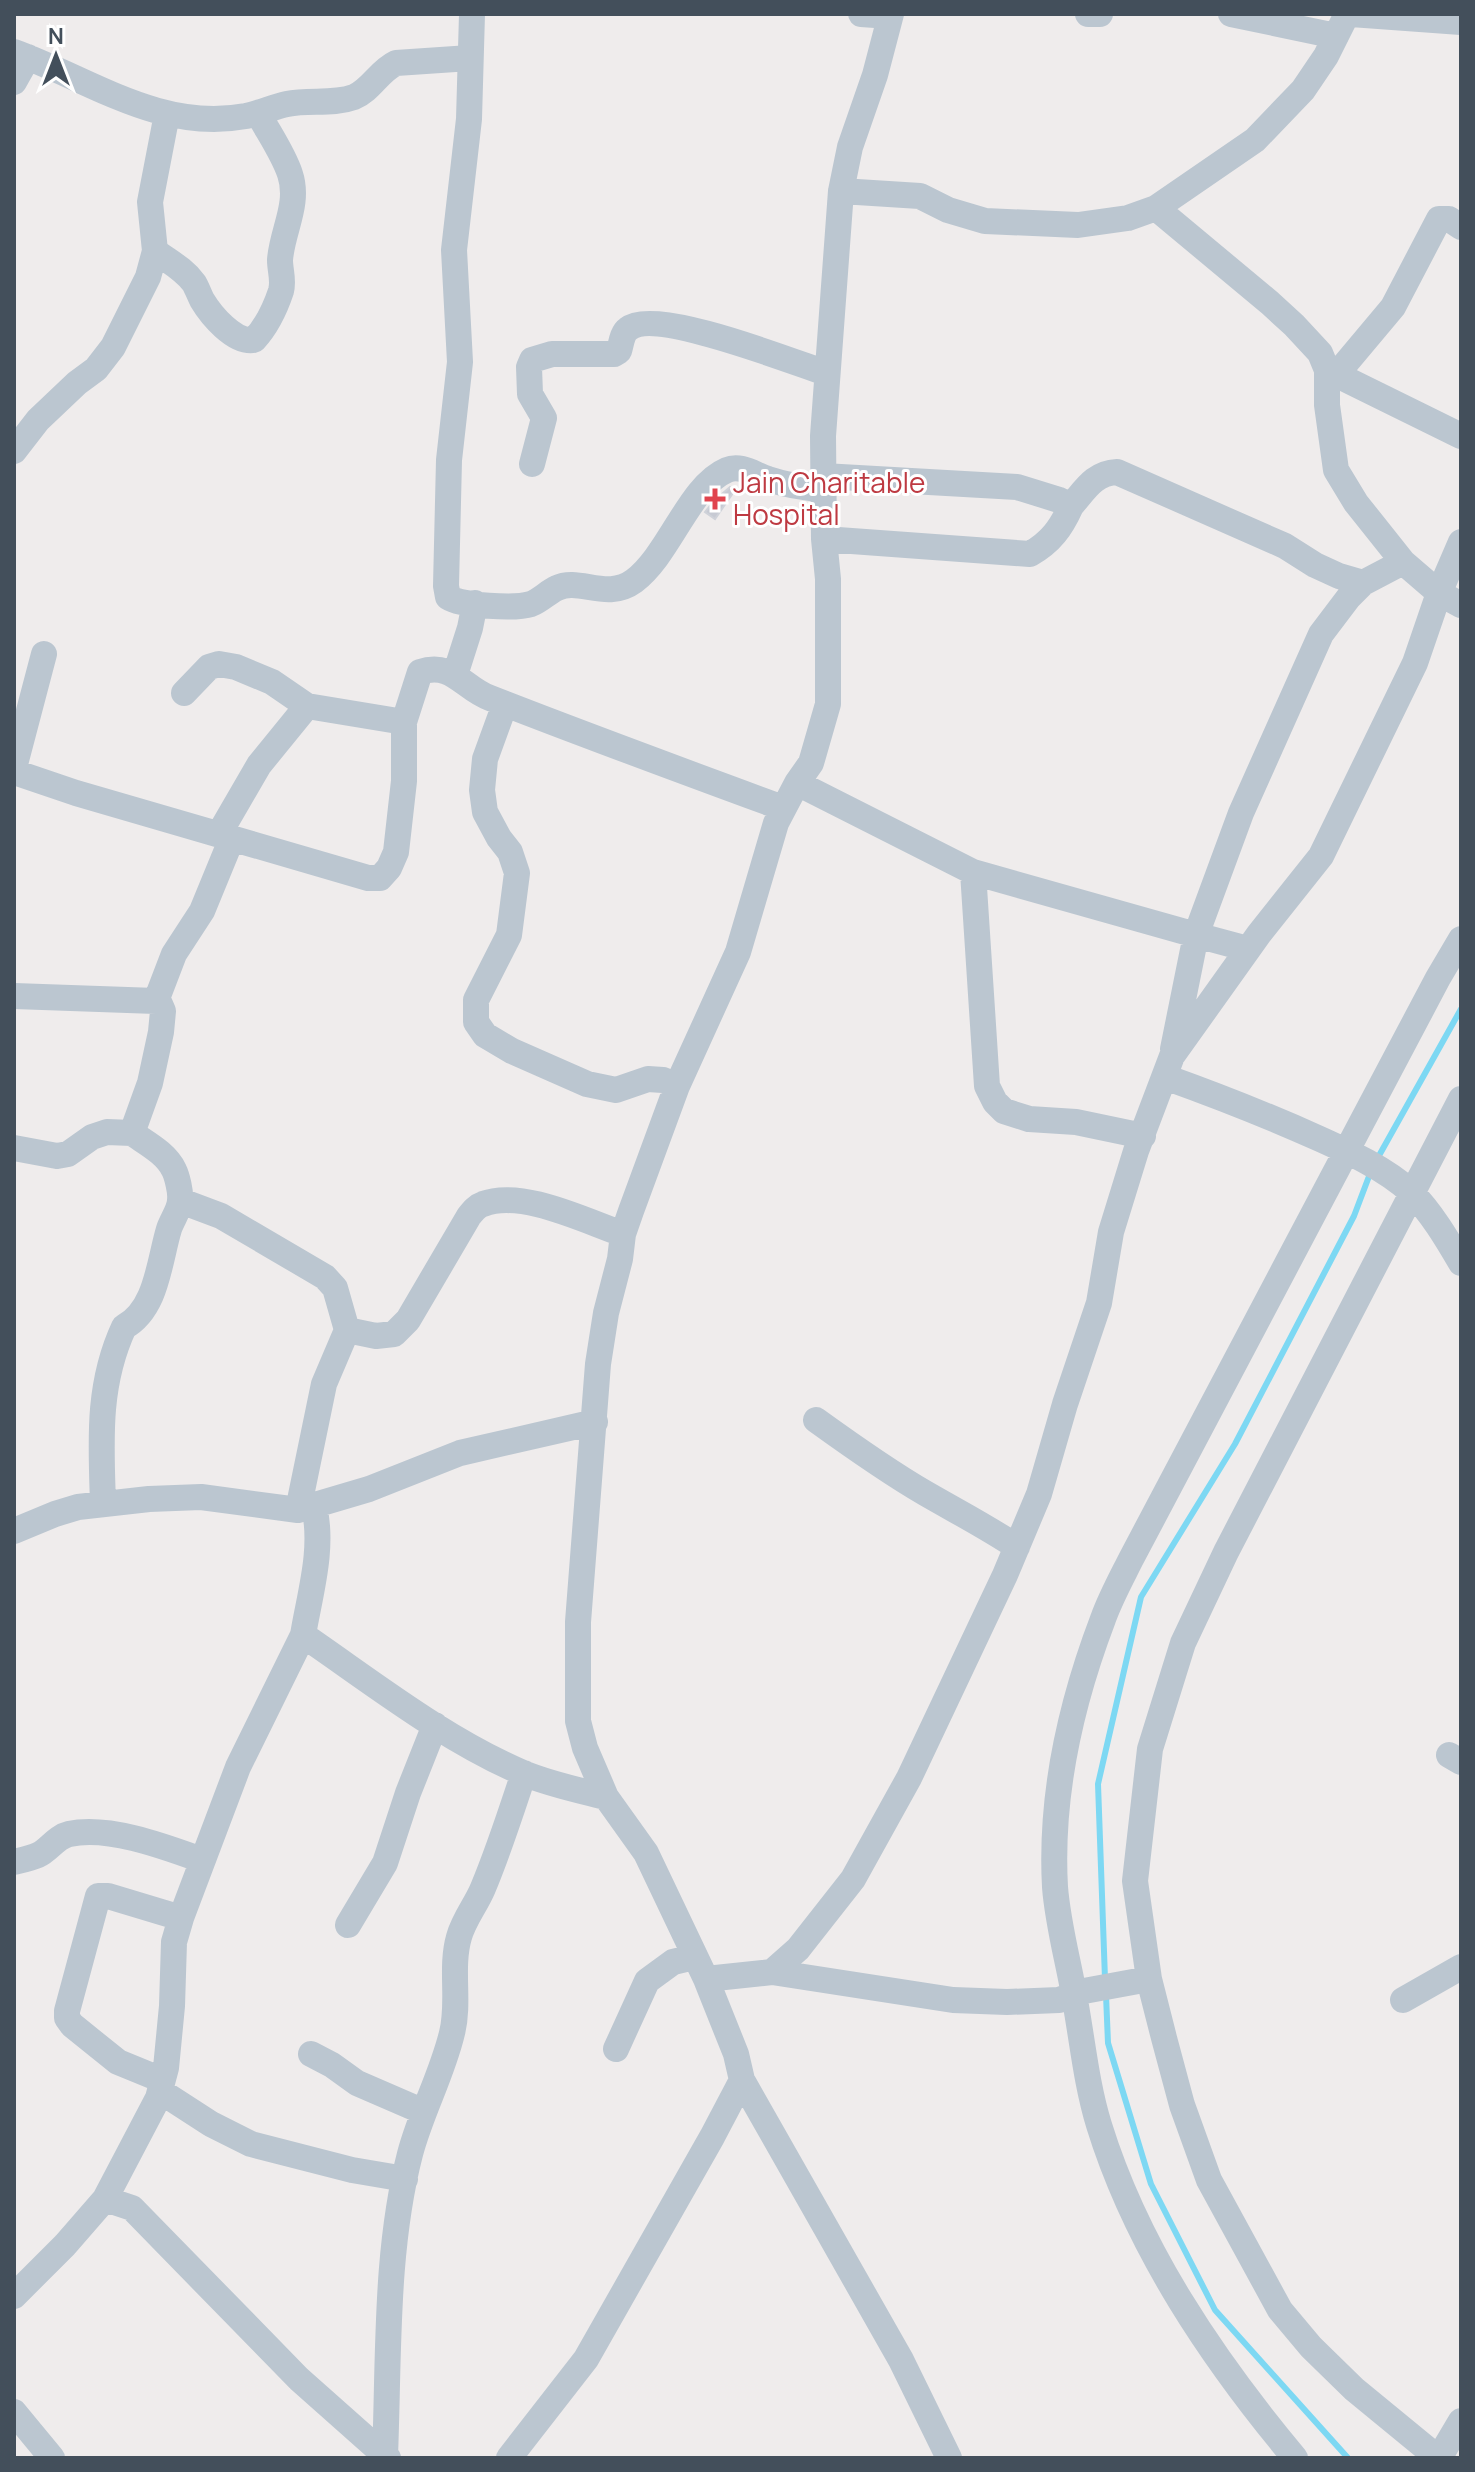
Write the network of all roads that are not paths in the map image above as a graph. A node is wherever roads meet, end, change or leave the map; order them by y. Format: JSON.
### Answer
{"nodes":[{"id":1,"x":472,"y":14,"type":"edge"},
{"id":2,"x":861,"y":14,"type":"edge"},
{"id":3,"x":1088,"y":14,"type":"edge"},
{"id":4,"x":1100,"y":14,"type":"edge"},
{"id":5,"x":1231,"y":14,"type":"edge"},
{"id":6,"x":891,"y":15,"type":"edge"},
{"id":7,"x":1345,"y":21,"type":"edge"},
{"id":8,"x":1461,"y":22,"type":"edge"},
{"id":9,"x":21,"y":55,"type":"edge"},
{"id":10,"x":470,"y":58,"type":"junction"},
{"id":11,"x":14,"y":82,"type":"edge"},
{"id":12,"x":258,"y":113,"type":"junction"},
{"id":13,"x":167,"y":114,"type":"junction"},
{"id":14,"x":841,"y":191,"type":"junction"},
{"id":15,"x":1156,"y":208,"type":"junction"},
{"id":16,"x":1461,"y":227,"type":"edge"},
{"id":17,"x":155,"y":251,"type":"junction"},
{"id":18,"x":1332,"y":372,"type":"junction"},
{"id":19,"x":826,"y":373,"type":"junction"},
{"id":20,"x":1461,"y":436,"type":"edge"},
{"id":21,"x":14,"y":451,"type":"edge"},
{"id":22,"x":532,"y":464,"type":"dead end"},
{"id":23,"x":823,"y":482,"type":"junction"},
{"id":24,"x":1071,"y":506,"type":"junction"},
{"id":25,"x":824,"y":539,"type":"junction"},
{"id":26,"x":1461,"y":542,"type":"edge"},
{"id":27,"x":1403,"y":562,"type":"junction"},
{"id":28,"x":1363,"y":583,"type":"junction"},
{"id":29,"x":1450,"y":599,"type":"edge"},
{"id":30,"x":475,"y":603,"type":"junction"},
{"id":31,"x":44,"y":654,"type":"dead end"},
{"id":32,"x":455,"y":675,"type":"junction"},
{"id":33,"x":184,"y":693,"type":"dead end"},
{"id":34,"x":505,"y":704,"type":"junction"},
{"id":35,"x":307,"y":706,"type":"junction"},
{"id":36,"x":404,"y":722,"type":"junction"},
{"id":37,"x":14,"y":770,"type":"edge"},
{"id":38,"x":797,"y":783,"type":"junction"},
{"id":39,"x":783,"y":808,"type":"junction"},
{"id":40,"x":225,"y":836,"type":"junction"},
{"id":41,"x":973,"y":872,"type":"junction"},
{"id":42,"x":1196,"y":935,"type":"junction"},
{"id":43,"x":1461,"y":939,"type":"edge"},
{"id":44,"x":1248,"y":949,"type":"junction"},
{"id":45,"x":14,"y":996,"type":"edge"},
{"id":46,"x":156,"y":1001,"type":"junction"},
{"id":47,"x":1168,"y":1066,"type":"junction"},
{"id":48,"x":677,"y":1086,"type":"junction"},
{"id":49,"x":1461,"y":1099,"type":"edge"},
{"id":50,"x":132,"y":1133,"type":"junction"},
{"id":51,"x":1143,"y":1136,"type":"junction"},
{"id":52,"x":14,"y":1148,"type":"edge"},
{"id":53,"x":1346,"y":1151,"type":"junction"},
{"id":54,"x":1402,"y":1186,"type":"junction"},
{"id":55,"x":181,"y":1201,"type":"junction"},
{"id":56,"x":623,"y":1234,"type":"junction"},
{"id":57,"x":1461,"y":1263,"type":"edge"},
{"id":58,"x":347,"y":1330,"type":"junction"},
{"id":59,"x":816,"y":1420,"type":"dead end"},
{"id":60,"x":595,"y":1422,"type":"junction"},
{"id":61,"x":103,"y":1503,"type":"junction"},
{"id":62,"x":306,"y":1508,"type":"junction"},
{"id":63,"x":14,"y":1531,"type":"edge"},
{"id":64,"x":1017,"y":1547,"type":"junction"},
{"id":65,"x":303,"y":1635,"type":"junction"},
{"id":66,"x":435,"y":1725,"type":"junction"},
{"id":67,"x":524,"y":1773,"type":"junction"},
{"id":68,"x":606,"y":1797,"type":"junction"},
{"id":69,"x":202,"y":1860,"type":"junction"},
{"id":70,"x":14,"y":1862,"type":"edge"},
{"id":71,"x":181,"y":1918,"type":"junction"},
{"id":72,"x":348,"y":1925,"type":"dead end"},
{"id":73,"x":1461,"y":1967,"type":"edge"},
{"id":74,"x":700,"y":1968,"type":"junction"},
{"id":75,"x":772,"y":1972,"type":"junction"},
{"id":76,"x":1139,"y":1988,"type":"junction"},
{"id":77,"x":1076,"y":1999,"type":"junction"},
{"id":78,"x":1403,"y":2000,"type":"dead end"},
{"id":79,"x":616,"y":2049,"type":"dead end"},
{"id":80,"x":311,"y":2054,"type":"dead end"},
{"id":81,"x":742,"y":2080,"type":"junction"},
{"id":82,"x":161,"y":2086,"type":"junction"},
{"id":83,"x":424,"y":2112,"type":"junction"},
{"id":84,"x":405,"y":2179,"type":"junction"},
{"id":85,"x":105,"y":2199,"type":"junction"},
{"id":86,"x":14,"y":2296,"type":"edge"},
{"id":87,"x":14,"y":2412,"type":"edge"},
{"id":88,"x":1461,"y":2421,"type":"edge"},
{"id":89,"x":386,"y":2457,"type":"edge"},
{"id":90,"x":52,"y":2458,"type":"edge"},
{"id":91,"x":509,"y":2458,"type":"edge"},
{"id":92,"x":949,"y":2458,"type":"edge"},
{"id":93,"x":1295,"y":2458,"type":"edge"},
{"id":94,"x":1438,"y":2458,"type":"edge"}],
"edges":[{"from":1,"to":10,"type":"street"},
{"from":2,"to":6,"type":"street"},
{"from":3,"to":4,"type":"street"},
{"from":5,"to":7,"type":"street"},
{"from":6,"to":14,"type":"street"},
{"from":7,"to":8,"type":"street"},
{"from":7,"to":15,"type":"street"},
{"from":9,"to":11,"type":"street"},
{"from":9,"to":13,"type":"street"},
{"from":10,"to":12,"type":"street"},
{"from":10,"to":30,"type":"street"},
{"from":12,"to":13,"type":"street"},
{"from":12,"to":17,"type":"street"},
{"from":13,"to":17,"type":"street"},
{"from":14,"to":15,"type":"street"},
{"from":14,"to":19,"type":"street"},
{"from":15,"to":18,"type":"street"},
{"from":16,"to":18,"type":"street"},
{"from":17,"to":21,"type":"street"},
{"from":18,"to":20,"type":"street"},
{"from":18,"to":27,"type":"street"},
{"from":19,"to":22,"type":"street"},
{"from":19,"to":23,"type":"street"},
{"from":23,"to":24,"type":"street"},
{"from":23,"to":25,"type":"street"},
{"from":23,"to":30,"type":"street"},
{"from":24,"to":25,"type":"street"},
{"from":24,"to":28,"type":"street"},
{"from":25,"to":38,"type":"street"},
{"from":26,"to":29,"type":"street"},
{"from":27,"to":28,"type":"street"},
{"from":27,"to":29,"type":"street"},
{"from":28,"to":42,"type":"street"},
{"from":29,"to":44,"type":"street"},
{"from":30,"to":32,"type":"street"},
{"from":31,"to":37,"type":"street"},
{"from":32,"to":34,"type":"street"},
{"from":32,"to":36,"type":"street"},
{"from":33,"to":35,"type":"street"},
{"from":34,"to":39,"type":"street"},
{"from":34,"to":48,"type":"street"},
{"from":35,"to":36,"type":"street"},
{"from":35,"to":40,"type":"street"},
{"from":36,"to":40,"type":"street"},
{"from":37,"to":40,"type":"street"},
{"from":38,"to":39,"type":"street"},
{"from":38,"to":41,"type":"street"},
{"from":39,"to":48,"type":"street"},
{"from":40,"to":46,"type":"street"},
{"from":41,"to":42,"type":"street"},
{"from":41,"to":51,"type":"street"},
{"from":42,"to":44,"type":"street"},
{"from":42,"to":47,"type":"street"},
{"from":43,"to":53,"type":"street"},
{"from":44,"to":47,"type":"street"},
{"from":45,"to":46,"type":"street"},
{"from":46,"to":50,"type":"street"},
{"from":47,"to":51,"type":"street"},
{"from":47,"to":53,"type":"street"},
{"from":48,"to":56,"type":"street"},
{"from":49,"to":54,"type":"street"},
{"from":50,"to":52,"type":"street"},
{"from":50,"to":55,"type":"street"},
{"from":51,"to":64,"type":"street"},
{"from":53,"to":54,"type":"street"},
{"from":53,"to":77,"type":"street"},
{"from":54,"to":57,"type":"street"},
{"from":54,"to":76,"type":"street"},
{"from":55,"to":58,"type":"street"},
{"from":55,"to":61,"type":"street"},
{"from":56,"to":58,"type":"street"},
{"from":56,"to":60,"type":"street"},
{"from":58,"to":62,"type":"street"},
{"from":59,"to":64,"type":"street"},
{"from":60,"to":62,"type":"street"},
{"from":60,"to":68,"type":"street"},
{"from":61,"to":62,"type":"street"},
{"from":61,"to":63,"type":"street"},
{"from":62,"to":65,"type":"street"},
{"from":64,"to":75,"type":"street"},
{"from":65,"to":66,"type":"street"},
{"from":65,"to":69,"type":"street"},
{"from":66,"to":67,"type":"street"},
{"from":66,"to":72,"type":"street"},
{"from":67,"to":68,"type":"street"},
{"from":67,"to":83,"type":"street"},
{"from":68,"to":74,"type":"street"},
{"from":69,"to":70,"type":"street"},
{"from":69,"to":71,"type":"street"},
{"from":71,"to":82,"type":"street"},
{"from":71,"to":82,"type":"street"},
{"from":73,"to":78,"type":"street"},
{"from":74,"to":75,"type":"street"},
{"from":74,"to":79,"type":"street"},
{"from":74,"to":81,"type":"street"},
{"from":75,"to":77,"type":"street"},
{"from":76,"to":77,"type":"street"},
{"from":76,"to":94,"type":"street"},
{"from":77,"to":93,"type":"street"},
{"from":80,"to":83,"type":"street"},
{"from":81,"to":91,"type":"street"},
{"from":81,"to":92,"type":"street"},
{"from":82,"to":84,"type":"street"},
{"from":82,"to":85,"type":"street"},
{"from":83,"to":84,"type":"street"},
{"from":84,"to":89,"type":"street"},
{"from":85,"to":86,"type":"street"},
{"from":85,"to":89,"type":"street"},
{"from":87,"to":90,"type":"street"},
{"from":88,"to":94,"type":"street"}]}
